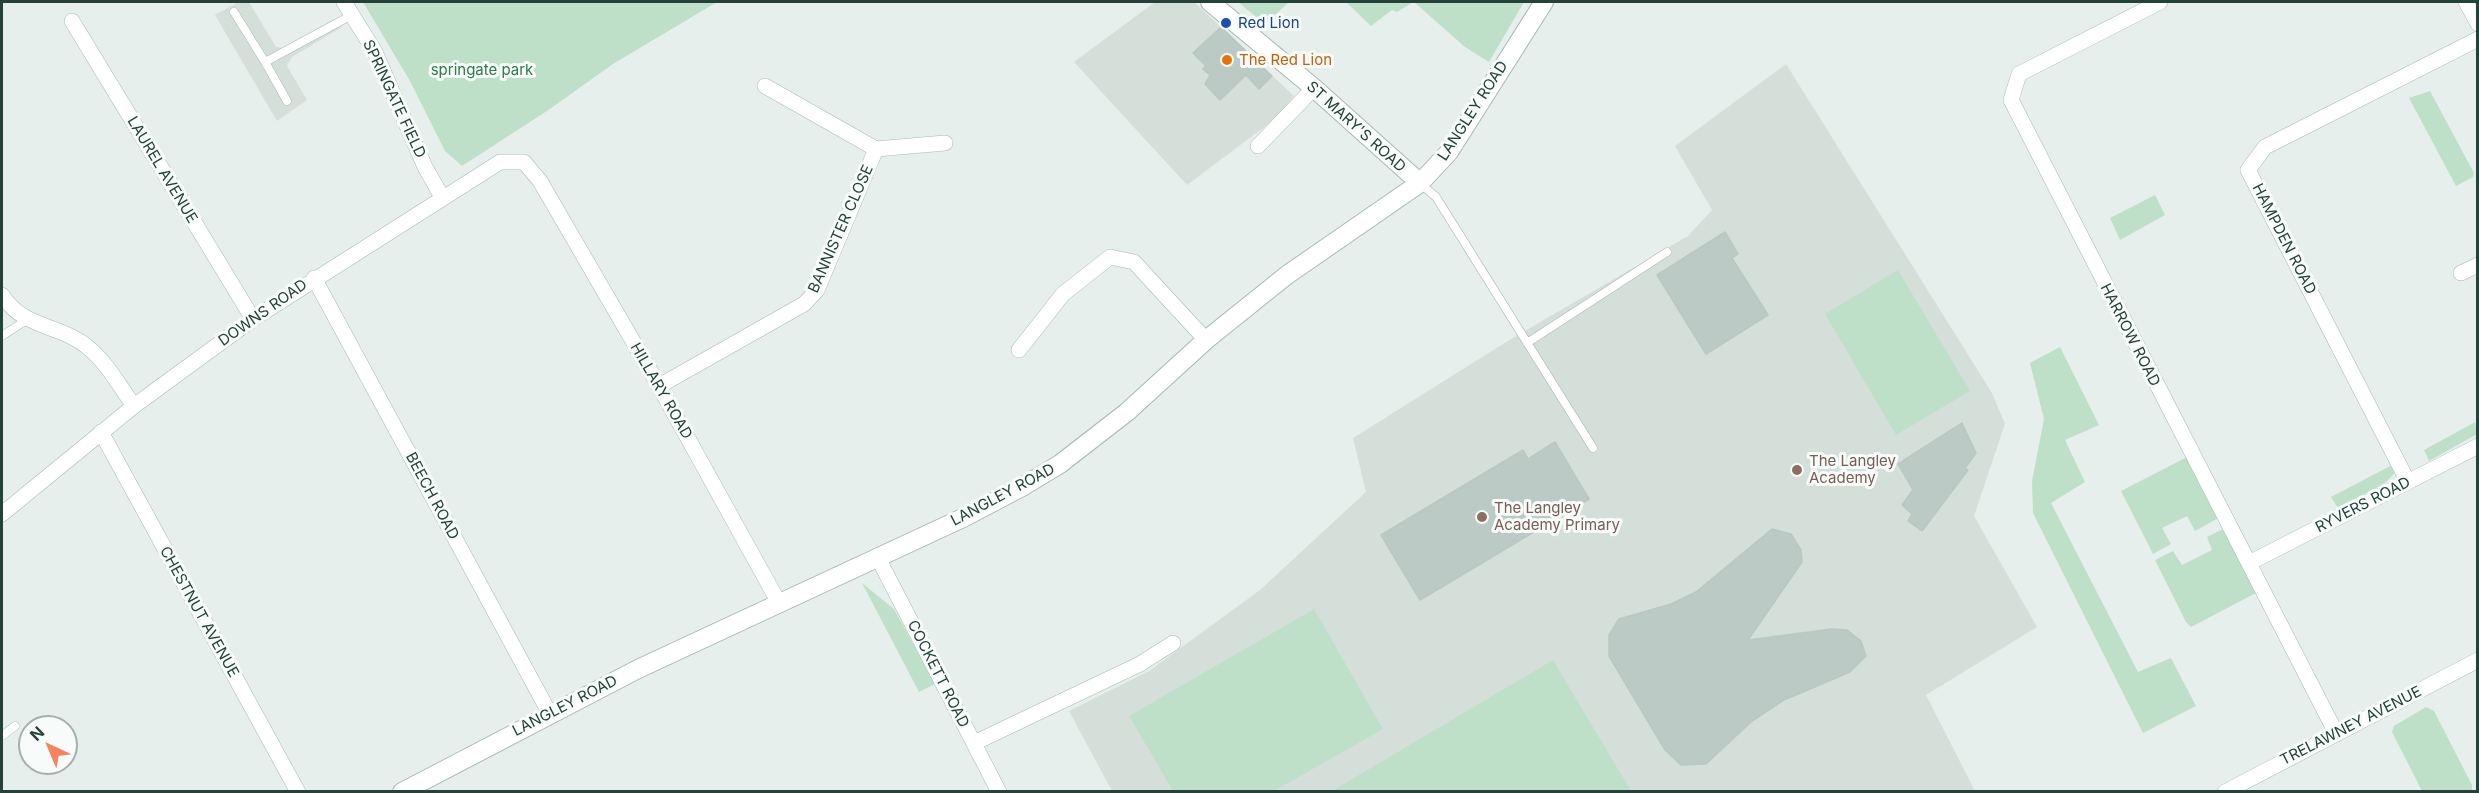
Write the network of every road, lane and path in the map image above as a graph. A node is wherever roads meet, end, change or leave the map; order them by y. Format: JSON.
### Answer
{"nodes":[{"id":1,"x":1210,"y":2,"type":"edge"},
{"id":2,"x":1545,"y":2,"type":"edge"},
{"id":3,"x":2160,"y":2,"type":"edge"},
{"id":4,"x":2466,"y":2,"type":"edge"},
{"id":5,"x":348,"y":8,"type":"edge"},
{"id":6,"x":234,"y":12,"type":"dead end"},
{"id":7,"x":72,"y":21,"type":"dead end"},
{"id":8,"x":2478,"y":24,"type":"edge"},
{"id":9,"x":2478,"y":39,"type":"edge"},
{"id":10,"x":265,"y":62,"type":"junction"},
{"id":11,"x":765,"y":86,"type":"dead end"},
{"id":12,"x":1314,"y":88,"type":"junction"},
{"id":13,"x":287,"y":101,"type":"dead end"},
{"id":14,"x":945,"y":143,"type":"dead end"},
{"id":15,"x":1258,"y":146,"type":"dead end"},
{"id":16,"x":876,"y":149,"type":"junction"},
{"id":17,"x":540,"y":181,"type":"joint"},
{"id":18,"x":1420,"y":183,"type":"junction"},
{"id":19,"x":442,"y":197,"type":"junction"},
{"id":20,"x":1666,"y":252,"type":"dead end"},
{"id":21,"x":2478,"y":265,"type":"edge"},
{"id":22,"x":2461,"y":273,"type":"dead end"},
{"id":23,"x":314,"y":278,"type":"junction"},
{"id":24,"x":2,"y":295,"type":"edge"},
{"id":25,"x":28,"y":319,"type":"junction"},
{"id":26,"x":253,"y":319,"type":"junction"},
{"id":27,"x":2,"y":336,"type":"edge"},
{"id":28,"x":1206,"y":340,"type":"junction"},
{"id":29,"x":1527,"y":343,"type":"junction"},
{"id":30,"x":1020,"y":350,"type":"dead end"},
{"id":31,"x":659,"y":386,"type":"junction"},
{"id":32,"x":134,"y":406,"type":"junction"},
{"id":33,"x":101,"y":432,"type":"junction"},
{"id":34,"x":2478,"y":446,"type":"edge"},
{"id":35,"x":1593,"y":448,"type":"dead end"},
{"id":36,"x":2408,"y":482,"type":"junction"},
{"id":37,"x":2,"y":514,"type":"edge"},
{"id":38,"x":877,"y":556,"type":"junction"},
{"id":39,"x":2249,"y":563,"type":"junction"},
{"id":40,"x":779,"y":603,"type":"junction"},
{"id":41,"x":1173,"y":643,"type":"dead end"},
{"id":42,"x":2478,"y":660,"type":"edge"},
{"id":43,"x":550,"y":714,"type":"junction"},
{"id":44,"x":15,"y":726,"type":"dead end"},
{"id":45,"x":2336,"y":733,"type":"junction"},
{"id":46,"x":2,"y":736,"type":"edge"},
{"id":47,"x":974,"y":743,"type":"junction"},
{"id":48,"x":420,"y":787,"type":"edge"},
{"id":49,"x":298,"y":792,"type":"edge"},
{"id":50,"x":402,"y":792,"type":"edge"},
{"id":51,"x":999,"y":792,"type":"edge"},
{"id":52,"x":2225,"y":792,"type":"edge"}],
"edges":[{"from":1,"to":12,"type":"street","name":"ST MARY'S ROAD"},
{"from":2,"to":18,"type":"street","name":"LANGLEY ROAD"},
{"from":3,"to":39,"type":"street","name":"HARROW ROAD"},
{"from":4,"to":8,"type":"street"},
{"from":5,"to":10,"type":"lane"},
{"from":5,"to":19,"type":"street","name":"SPRINGATE FIELD"},
{"from":6,"to":10,"type":"lane"},
{"from":7,"to":26,"type":"street","name":"LAUREL AVENUE"},
{"from":9,"to":36,"type":"street","name":"HAMPDEN ROAD"},
{"from":10,"to":13,"type":"lane"},
{"from":11,"to":16,"type":"street","name":"BANNISTER CLOSE"},
{"from":12,"to":15,"type":"street"},
{"from":12,"to":18,"type":"street","name":"ST MARY'S ROAD"},
{"from":14,"to":16,"type":"street"},
{"from":16,"to":31,"type":"street","name":"BANNISTER CLOSE"},
{"from":17,"to":19,"type":"street","name":"DOWNS ROAD"},
{"from":17,"to":31,"type":"street","name":"HILLARY ROAD"},
{"from":18,"to":28,"type":"street","name":"LANGLEY ROAD"},
{"from":18,"to":29,"type":"lane"},
{"from":19,"to":23,"type":"street","name":"DOWNS ROAD"},
{"from":20,"to":29,"type":"lane"},
{"from":21,"to":22,"type":"street"},
{"from":23,"to":26,"type":"street","name":"DOWNS ROAD"},
{"from":23,"to":43,"type":"street","name":"BEECH ROAD"},
{"from":24,"to":25,"type":"street"},
{"from":25,"to":27,"type":"lane"},
{"from":25,"to":32,"type":"street"},
{"from":26,"to":32,"type":"street","name":"DOWNS ROAD"},
{"from":28,"to":30,"type":"street"},
{"from":28,"to":38,"type":"street","name":"LANGLEY ROAD"},
{"from":29,"to":35,"type":"lane"},
{"from":31,"to":40,"type":"street","name":"HILLARY ROAD"},
{"from":32,"to":33,"type":"street","name":"DOWNS ROAD"},
{"from":33,"to":37,"type":"street","name":"DOWNS ROAD"},
{"from":33,"to":49,"type":"street","name":"CHESTNUT AVENUE"},
{"from":34,"to":36,"type":"street","name":"RYVERS ROAD"},
{"from":36,"to":39,"type":"street","name":"RYVERS ROAD"},
{"from":38,"to":40,"type":"street","name":"LANGLEY ROAD"},
{"from":38,"to":47,"type":"street","name":"COCKETT ROAD"},
{"from":39,"to":45,"type":"street","name":"HARROW ROAD"},
{"from":40,"to":43,"type":"street","name":"LANGLEY ROAD"},
{"from":41,"to":47,"type":"street"},
{"from":42,"to":45,"type":"street","name":"TRELAWNEY AVENUE"},
{"from":43,"to":48,"type":"street","name":"LANGLEY ROAD"},
{"from":44,"to":46,"type":"lane"},
{"from":45,"to":52,"type":"street","name":"TRELAWNEY AVENUE"},
{"from":47,"to":51,"type":"street","name":"COCKETT ROAD"},
{"from":48,"to":50,"type":"street","name":"LANGLEY ROAD"}]}
